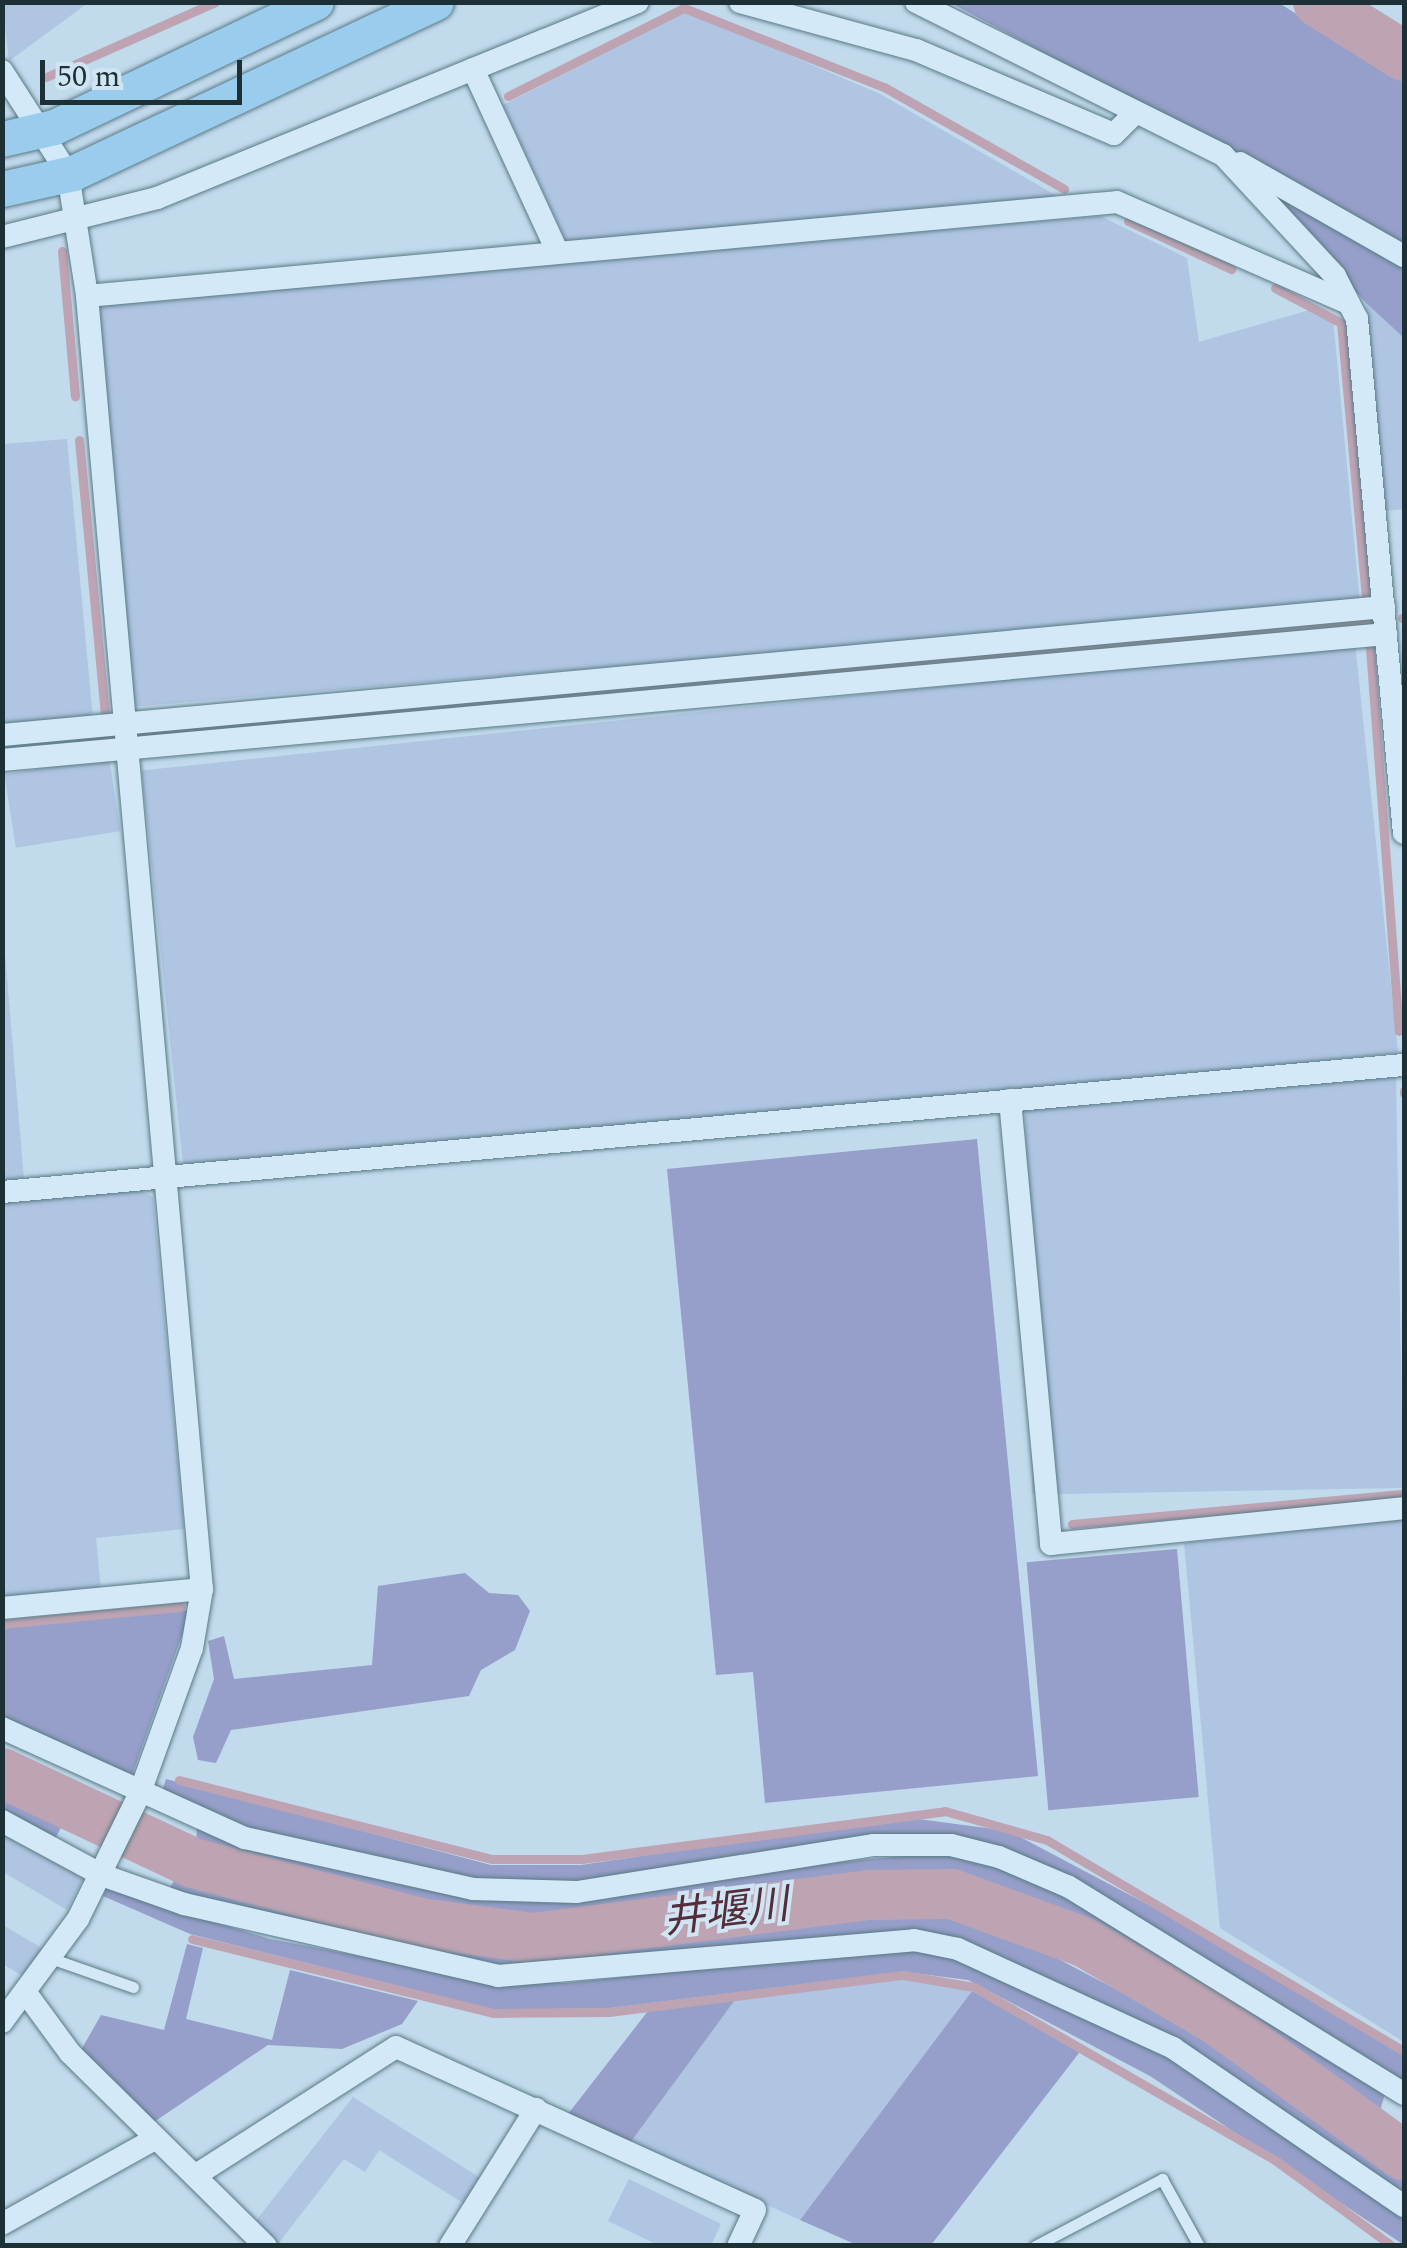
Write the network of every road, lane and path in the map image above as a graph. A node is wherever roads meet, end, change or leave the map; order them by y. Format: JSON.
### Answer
{"nodes":[{"id":1,"x":316,"y":2,"type":"edge"},
{"id":2,"x":436,"y":2,"type":"edge"},
{"id":3,"x":638,"y":2,"type":"edge"},
{"id":4,"x":740,"y":2,"type":"edge"},
{"id":5,"x":916,"y":2,"type":"edge"},
{"id":6,"x":474,"y":69,"type":"junction"},
{"id":7,"x":2,"y":71,"type":"edge"},
{"id":8,"x":1134,"y":114,"type":"junction"},
{"id":9,"x":46,"y":129,"type":"junction"},
{"id":10,"x":2,"y":138,"type":"edge"},
{"id":11,"x":1224,"y":155,"type":"junction"},
{"id":12,"x":68,"y":174,"type":"junction"},
{"id":13,"x":2,"y":189,"type":"edge"},
{"id":14,"x":76,"y":220,"type":"junction"},
{"id":15,"x":2,"y":237,"type":"edge"},
{"id":16,"x":557,"y":252,"type":"junction"},
{"id":17,"x":1404,"y":256,"type":"edge"},
{"id":18,"x":87,"y":296,"type":"junction"},
{"id":19,"x":1346,"y":302,"type":"junction"},
{"id":20,"x":1384,"y":607,"type":"junction"},
{"id":21,"x":1386,"y":634,"type":"junction"},
{"id":22,"x":121,"y":723,"type":"junction"},
{"id":23,"x":2,"y":735,"type":"edge"},
{"id":24,"x":124,"y":749,"type":"junction"},
{"id":25,"x":2,"y":760,"type":"edge"},
{"id":26,"x":1404,"y":833,"type":"edge"},
{"id":27,"x":1404,"y":1065,"type":"edge"},
{"id":28,"x":1010,"y":1100,"type":"junction"},
{"id":29,"x":159,"y":1176,"type":"junction"},
{"id":30,"x":2,"y":1192,"type":"edge"},
{"id":31,"x":1404,"y":1508,"type":"edge"},
{"id":32,"x":202,"y":1589,"type":"junction"},
{"id":33,"x":2,"y":1608,"type":"edge"},
{"id":34,"x":2,"y":1728,"type":"edge"},
{"id":35,"x":141,"y":1791,"type":"junction"},
{"id":36,"x":2,"y":1822,"type":"edge"},
{"id":37,"x":104,"y":1871,"type":"junction"},
{"id":38,"x":50,"y":1958,"type":"junction"},
{"id":39,"x":134,"y":1987,"type":"dead end"},
{"id":40,"x":26,"y":1993,"type":"junction"},
{"id":41,"x":2,"y":2022,"type":"edge"},
{"id":42,"x":1404,"y":2094,"type":"edge"},
{"id":43,"x":536,"y":2109,"type":"junction"},
{"id":44,"x":153,"y":2140,"type":"junction"},
{"id":45,"x":196,"y":2175,"type":"junction"},
{"id":46,"x":1404,"y":2206,"type":"edge"},
{"id":47,"x":2,"y":2224,"type":"edge"},
{"id":48,"x":266,"y":2246,"type":"edge"},
{"id":49,"x":450,"y":2246,"type":"edge"},
{"id":50,"x":738,"y":2246,"type":"edge"},
{"id":51,"x":1035,"y":2246,"type":"edge"},
{"id":52,"x":1199,"y":2246,"type":"edge"}],
"edges":[{"from":1,"to":9,"type":"main road"},
{"from":2,"to":12,"type":"main road"},
{"from":3,"to":6,"type":"street"},
{"from":4,"to":8,"type":"street"},
{"from":5,"to":8,"type":"street"},
{"from":6,"to":14,"type":"street"},
{"from":6,"to":16,"type":"street"},
{"from":7,"to":9,"type":"street"},
{"from":8,"to":11,"type":"street"},
{"from":9,"to":10,"type":"main road"},
{"from":9,"to":12,"type":"street"},
{"from":11,"to":17,"type":"street"},
{"from":11,"to":19,"type":"street"},
{"from":12,"to":13,"type":"main road"},
{"from":12,"to":14,"type":"street"},
{"from":14,"to":15,"type":"street"},
{"from":14,"to":18,"type":"street"},
{"from":16,"to":18,"type":"street"},
{"from":16,"to":19,"type":"street"},
{"from":18,"to":22,"type":"street"},
{"from":19,"to":20,"type":"street"},
{"from":20,"to":21,"type":"street"},
{"from":20,"to":22,"type":"street"},
{"from":21,"to":24,"type":"street"},
{"from":21,"to":26,"type":"street"},
{"from":22,"to":23,"type":"street"},
{"from":22,"to":24,"type":"street"},
{"from":24,"to":25,"type":"street"},
{"from":24,"to":29,"type":"street"},
{"from":27,"to":28,"type":"street"},
{"from":28,"to":29,"type":"street"},
{"from":28,"to":31,"type":"street"},
{"from":29,"to":30,"type":"street"},
{"from":29,"to":32,"type":"street"},
{"from":32,"to":33,"type":"street"},
{"from":32,"to":35,"type":"street"},
{"from":34,"to":35,"type":"street"},
{"from":35,"to":37,"type":"street"},
{"from":35,"to":42,"type":"street"},
{"from":36,"to":37,"type":"street"},
{"from":37,"to":38,"type":"street"},
{"from":37,"to":46,"type":"street"},
{"from":38,"to":39,"type":"lane"},
{"from":38,"to":40,"type":"street"},
{"from":40,"to":41,"type":"street"},
{"from":40,"to":44,"type":"street"},
{"from":43,"to":45,"type":"street"},
{"from":43,"to":49,"type":"street"},
{"from":43,"to":50,"type":"street"},
{"from":44,"to":45,"type":"street"},
{"from":44,"to":47,"type":"street"},
{"from":45,"to":48,"type":"street"},
{"from":51,"to":52,"type":"lane"}]}
